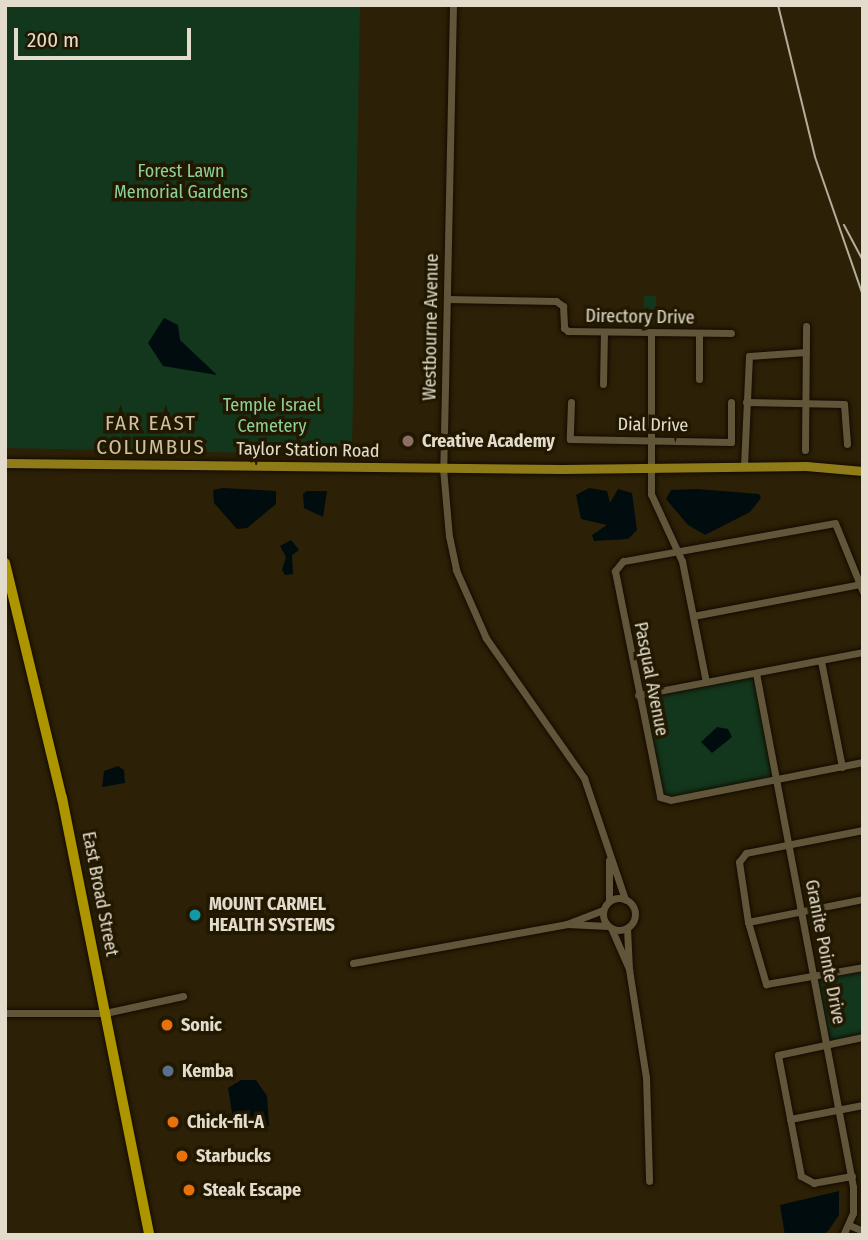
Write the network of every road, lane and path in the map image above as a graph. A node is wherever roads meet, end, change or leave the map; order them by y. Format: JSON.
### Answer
{"nodes":[{"id":1,"x":453,"y":5,"type":"edge"},
{"id":2,"x":447,"y":299,"type":"junction"},
{"id":3,"x":806,"y":326,"type":"dead end"},
{"id":4,"x":604,"y":332,"type":"junction"},
{"id":5,"x":651,"y":333,"type":"junction"},
{"id":6,"x":731,"y":333,"type":"dead end"},
{"id":7,"x":699,"y":334,"type":"junction"},
{"id":8,"x":806,"y":352,"type":"junction"},
{"id":9,"x":699,"y":379,"type":"dead end"},
{"id":10,"x":603,"y":384,"type":"dead end"},
{"id":11,"x":746,"y":401,"type":"junction"},
{"id":12,"x":571,"y":402,"type":"dead end"},
{"id":13,"x":731,"y":402,"type":"dead end"},
{"id":14,"x":805,"y":403,"type":"junction"},
{"id":15,"x":649,"y":441,"type":"junction"},
{"id":16,"x":846,"y":444,"type":"dead end"},
{"id":17,"x":805,"y":450,"type":"dead end"},
{"id":18,"x":5,"y":463,"type":"edge"},
{"id":19,"x":744,"y":466,"type":"junction"},
{"id":20,"x":443,"y":468,"type":"junction"},
{"id":21,"x":649,"y":468,"type":"junction"},
{"id":22,"x":863,"y":471,"type":"edge"},
{"id":23,"x":678,"y":551,"type":"junction"},
{"id":24,"x":5,"y":563,"type":"edge"},
{"id":25,"x":860,"y":584,"type":"junction"},
{"id":26,"x":863,"y":592,"type":"edge"},
{"id":27,"x":10,"y":608,"type":"edge"},
{"id":28,"x":693,"y":616,"type":"junction"},
{"id":29,"x":863,"y":652,"type":"edge"},
{"id":30,"x":821,"y":661,"type":"junction"},
{"id":31,"x":756,"y":673,"type":"junction"},
{"id":32,"x":706,"y":682,"type":"junction"},
{"id":33,"x":638,"y":695,"type":"junction"},
{"id":34,"x":863,"y":762,"type":"edge"},
{"id":35,"x":842,"y":766,"type":"junction"},
{"id":36,"x":775,"y":779,"type":"junction"},
{"id":37,"x":863,"y":830,"type":"edge"},
{"id":38,"x":788,"y":846,"type":"junction"},
{"id":39,"x":609,"y":859,"type":"junction"},
{"id":40,"x":625,"y":899,"type":"junction"},
{"id":41,"x":863,"y":899,"type":"edge"},
{"id":42,"x":609,"y":901,"type":"junction"},
{"id":43,"x":603,"y":911,"type":"junction"},
{"id":44,"x":801,"y":912,"type":"junction"},
{"id":45,"x":748,"y":922,"type":"junction"},
{"id":46,"x":567,"y":924,"type":"junction"},
{"id":47,"x":610,"y":928,"type":"junction"},
{"id":48,"x":627,"y":928,"type":"junction"},
{"id":49,"x":353,"y":963,"type":"dead end"},
{"id":50,"x":863,"y":967,"type":"edge"},
{"id":51,"x":629,"y":968,"type":"junction"},
{"id":52,"x":813,"y":977,"type":"junction"},
{"id":53,"x":183,"y":996,"type":"dead end"},
{"id":54,"x":5,"y":1013,"type":"edge"},
{"id":55,"x":105,"y":1013,"type":"junction"},
{"id":56,"x":863,"y":1037,"type":"edge"},
{"id":57,"x":827,"y":1045,"type":"junction"},
{"id":58,"x":863,"y":1105,"type":"edge"},
{"id":59,"x":839,"y":1109,"type":"junction"},
{"id":60,"x":790,"y":1119,"type":"junction"},
{"id":61,"x":852,"y":1176,"type":"junction"},
{"id":62,"x":649,"y":1181,"type":"dead end"},
{"id":63,"x":849,"y":1225,"type":"junction"},
{"id":64,"x":863,"y":1231,"type":"edge"},
{"id":65,"x":149,"y":1235,"type":"edge"},
{"id":66,"x":843,"y":1235,"type":"edge"}],
"edges":[{"from":1,"to":2,"type":"street","name":"Westbourne Avenue"},
{"from":2,"to":4,"type":"street","name":"Directory Drive"},
{"from":2,"to":20,"type":"street","name":"Westbourne Avenue"},
{"from":3,"to":8,"type":"street"},
{"from":4,"to":5,"type":"street","name":"Directory Drive"},
{"from":4,"to":10,"type":"street"},
{"from":5,"to":7,"type":"street","name":"Directory Drive"},
{"from":5,"to":15,"type":"street"},
{"from":6,"to":7,"type":"street","name":"Directory Drive"},
{"from":7,"to":9,"type":"street"},
{"from":8,"to":11,"type":"street"},
{"from":8,"to":14,"type":"street"},
{"from":11,"to":14,"type":"street"},
{"from":11,"to":19,"type":"street"},
{"from":12,"to":15,"type":"street","name":"Dial Drive"},
{"from":13,"to":15,"type":"street","name":"Dial Drive"},
{"from":14,"to":16,"type":"street"},
{"from":14,"to":17,"type":"street"},
{"from":15,"to":21,"type":"street"},
{"from":18,"to":20,"type":"main road","name":"Taylor Station Road"},
{"from":19,"to":21,"type":"main road","name":"Taylor Station Road"},
{"from":19,"to":22,"type":"main road","name":"Taylor Station Road"},
{"from":20,"to":21,"type":"main road","name":"Taylor Station Road"},
{"from":20,"to":39,"type":"street","name":"Westbourne Avenue"},
{"from":21,"to":23,"type":"street"},
{"from":23,"to":25,"type":"street"},
{"from":23,"to":28,"type":"street"},
{"from":23,"to":33,"type":"street","name":"Pasqual Avenue"},
{"from":24,"to":27,"type":"highway","name":"East Broad Street"},
{"from":25,"to":26,"type":"street"},
{"from":25,"to":28,"type":"street"},
{"from":27,"to":55,"type":"highway","name":"East Broad Street"},
{"from":28,"to":32,"type":"street"},
{"from":29,"to":30,"type":"street"},
{"from":30,"to":31,"type":"street"},
{"from":30,"to":35,"type":"street"},
{"from":31,"to":32,"type":"street"},
{"from":31,"to":36,"type":"street","name":"Granite Pointe Drive"},
{"from":32,"to":33,"type":"street"},
{"from":33,"to":36,"type":"street","name":"Pasqual Avenue"},
{"from":34,"to":35,"type":"street"},
{"from":35,"to":36,"type":"street"},
{"from":36,"to":38,"type":"street","name":"Granite Pointe Drive"},
{"from":37,"to":38,"type":"street"},
{"from":38,"to":44,"type":"street","name":"Granite Pointe Drive"},
{"from":38,"to":45,"type":"street"},
{"from":39,"to":40,"type":"street","name":"Westbourne Avenue"},
{"from":39,"to":42,"type":"street","name":"Westbourne Avenue"},
{"from":40,"to":42,"type":"street"},
{"from":40,"to":48,"type":"street"},
{"from":41,"to":44,"type":"street"},
{"from":42,"to":43,"type":"street"},
{"from":43,"to":46,"type":"street"},
{"from":43,"to":47,"type":"street"},
{"from":44,"to":45,"type":"street"},
{"from":44,"to":52,"type":"street","name":"Granite Pointe Drive"},
{"from":45,"to":52,"type":"street"},
{"from":46,"to":47,"type":"street"},
{"from":46,"to":49,"type":"street"},
{"from":47,"to":48,"type":"street"},
{"from":47,"to":51,"type":"street"},
{"from":48,"to":51,"type":"street"},
{"from":50,"to":52,"type":"street"},
{"from":51,"to":62,"type":"street"},
{"from":52,"to":57,"type":"street","name":"Granite Pointe Drive"},
{"from":53,"to":55,"type":"street"},
{"from":54,"to":55,"type":"street"},
{"from":55,"to":65,"type":"highway","name":"East Broad Street"},
{"from":56,"to":57,"type":"street"},
{"from":57,"to":59,"type":"street","name":"Granite Pointe Drive"},
{"from":57,"to":60,"type":"street"},
{"from":58,"to":59,"type":"street"},
{"from":59,"to":60,"type":"street"},
{"from":59,"to":61,"type":"street","name":"Granite Pointe Drive"},
{"from":60,"to":61,"type":"street"},
{"from":61,"to":63,"type":"street","name":"Granite Pointe Drive"},
{"from":63,"to":64,"type":"street"},
{"from":63,"to":66,"type":"street","name":"Granite Pointe Drive"}]}
